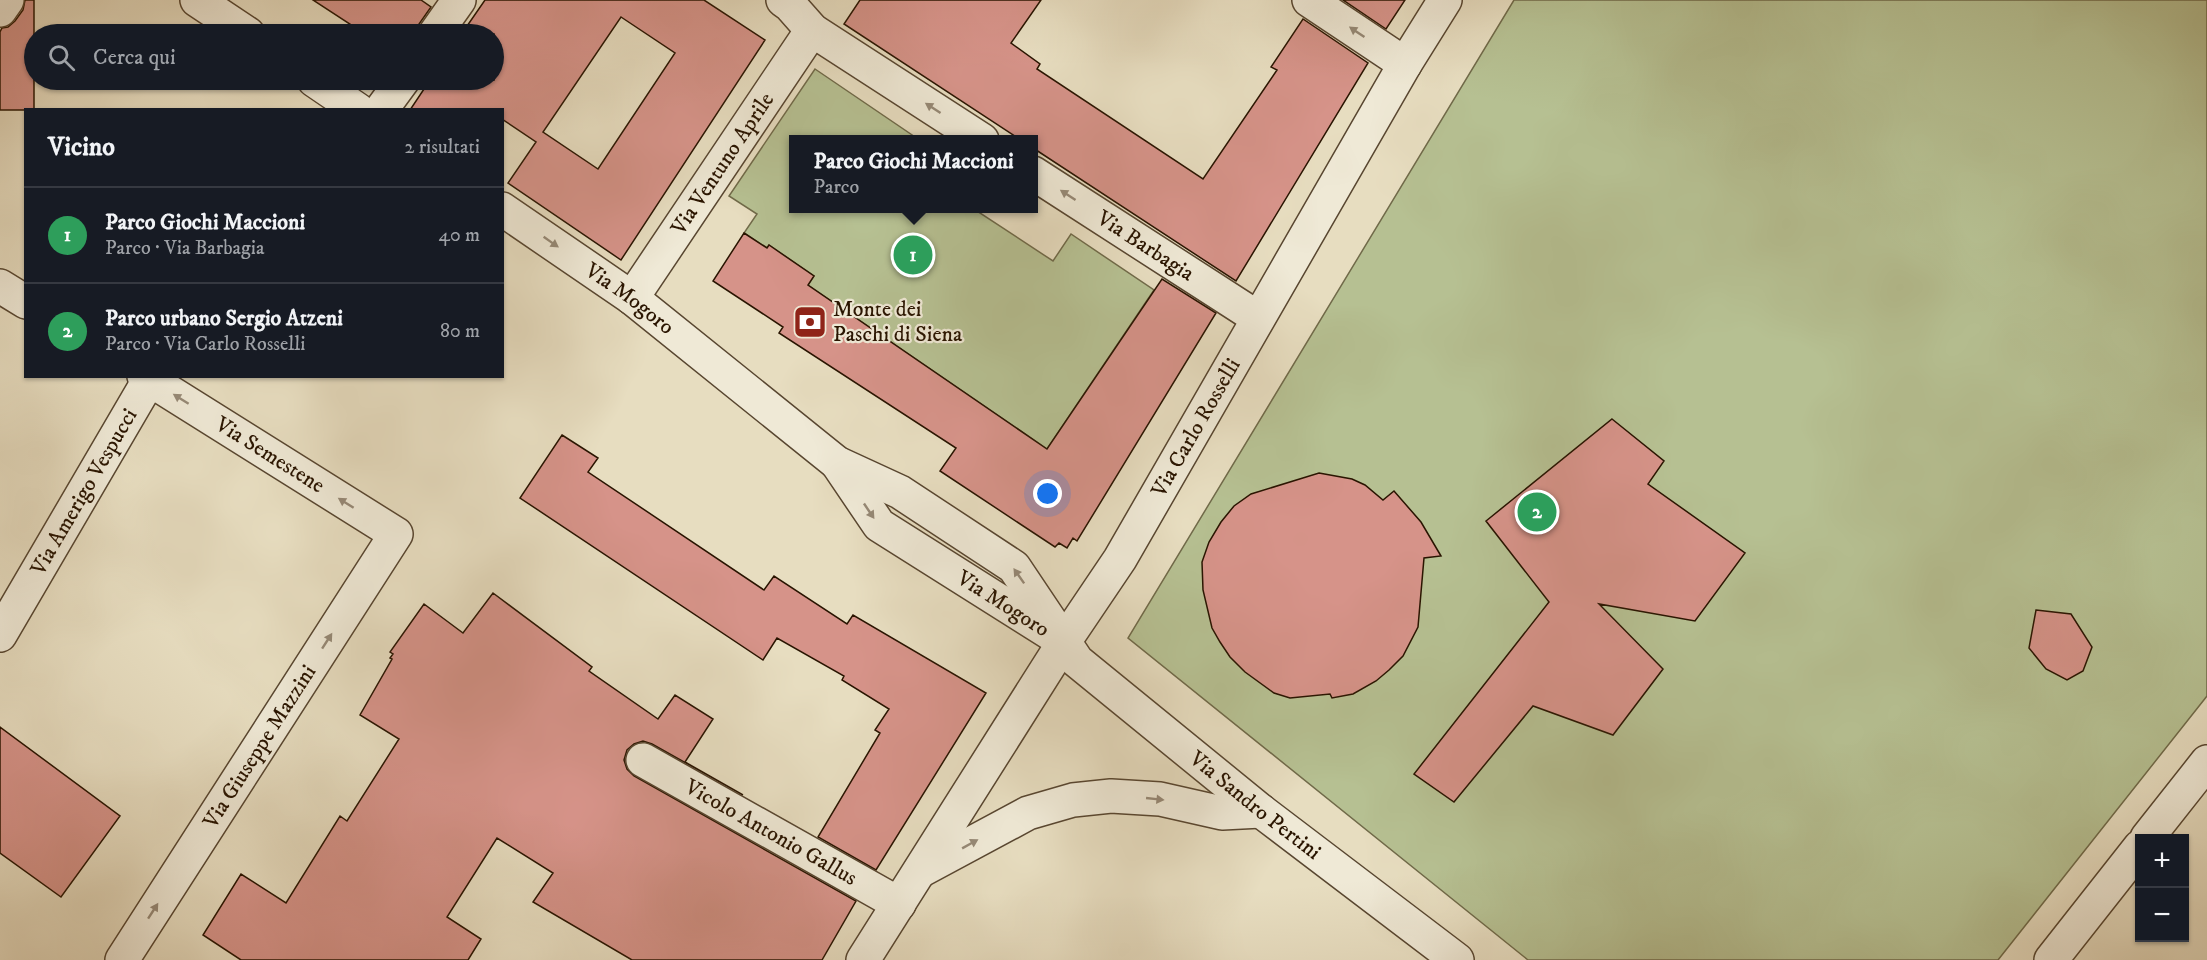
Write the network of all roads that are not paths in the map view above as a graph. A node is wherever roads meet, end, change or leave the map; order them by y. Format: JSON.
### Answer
{"nodes":[{"id":1,"x":7,"y":0,"type":"edge"},
{"id":2,"x":197,"y":0,"type":"edge"},
{"id":3,"x":459,"y":0,"type":"edge"},
{"id":4,"x":1309,"y":0,"type":"edge"},
{"id":5,"x":1445,"y":0,"type":"edge"},
{"id":6,"x":789,"y":2,"type":"edge"},
{"id":7,"x":0,"y":10,"type":"edge"},
{"id":8,"x":233,"y":24,"type":"edge"},
{"id":9,"x":442,"y":24,"type":"edge"},
{"id":10,"x":812,"y":30,"type":"junction"},
{"id":11,"x":1405,"y":64,"type":"junction"},
{"id":12,"x":329,"y":90,"type":"edge"},
{"id":13,"x":396,"y":90,"type":"edge"},
{"id":14,"x":355,"y":108,"type":"edge"},
{"id":15,"x":382,"y":108,"type":"edge"},
{"id":16,"x":974,"y":135,"type":"edge"},
{"id":17,"x":1038,"y":176,"type":"edge"},
{"id":18,"x":504,"y":210,"type":"edge"},
{"id":19,"x":0,"y":286,"type":"edge"},
{"id":20,"x":632,"y":298,"type":"junction"},
{"id":21,"x":24,"y":301,"type":"edge"},
{"id":22,"x":1258,"y":318,"type":"junction"},
{"id":23,"x":147,"y":378,"type":"edge"},
{"id":24,"x":396,"y":534,"type":"joint"},
{"id":25,"x":0,"y":635,"type":"edge"},
{"id":26,"x":1064,"y":642,"type":"junction"},
{"id":27,"x":643,"y":760,"type":"dead end"},
{"id":28,"x":2207,"y":762,"type":"edge"},
{"id":29,"x":1261,"y":811,"type":"junction"},
{"id":30,"x":2149,"y":834,"type":"edge"},
{"id":31,"x":2135,"y":852,"type":"edge"},
{"id":32,"x":926,"y":859,"type":"junction"},
{"id":33,"x":898,"y":904,"type":"junction"},
{"id":34,"x":122,"y":960,"type":"edge"},
{"id":35,"x":863,"y":960,"type":"edge"},
{"id":36,"x":1456,"y":960,"type":"edge"},
{"id":37,"x":2051,"y":960,"type":"edge"}],
"edges":[{"from":1,"to":7,"type":"street"},
{"from":2,"to":8,"type":"street"},
{"from":3,"to":9,"type":"street"},
{"from":11,"to":4,"type":"street","one_way":true},
{"from":5,"to":11,"type":"street","name":"Via Carlo Rosselli"},
{"from":6,"to":10,"type":"street"},
{"from":16,"to":10,"type":"street","one_way":true},
{"from":10,"to":20,"type":"street","name":"Via Ventuno Aprile"},
{"from":11,"to":22,"type":"street","name":"Via Carlo Rosselli"},
{"from":12,"to":14,"type":"street"},
{"from":13,"to":15,"type":"street"},
{"from":22,"to":17,"type":"street","name":"Via Barbagia","one_way":true},
{"from":18,"to":20,"type":"street","name":"Via Mogoro","one_way":true},
{"from":19,"to":21,"type":"street"},
{"from":20,"to":26,"type":"street","name":"Via Mogoro"},
{"from":22,"to":26,"type":"street","name":"Via Carlo Rosselli"},
{"from":24,"to":23,"type":"street","name":"Via Semestene","one_way":true},
{"from":23,"to":25,"type":"street","name":"Via Amerigo Vespucci"},
{"from":34,"to":24,"type":"street","name":"Via Giuseppe Mazzini","one_way":true},
{"from":26,"to":29,"type":"street","name":"Via Sandro Pertini"},
{"from":26,"to":32,"type":"street","name":"Via Carlo Rosselli"},
{"from":27,"to":33,"type":"street","name":"Vicolo Antonio Gallus"},
{"from":28,"to":30,"type":"street"},
{"from":32,"to":29,"type":"street","one_way":true},
{"from":29,"to":36,"type":"street","name":"Via Sandro Pertini"},
{"from":31,"to":37,"type":"street"},
{"from":32,"to":33,"type":"street","name":"Via Carlo Rosselli"},
{"from":33,"to":35,"type":"street","name":"Via Carlo Rosselli"}]}
